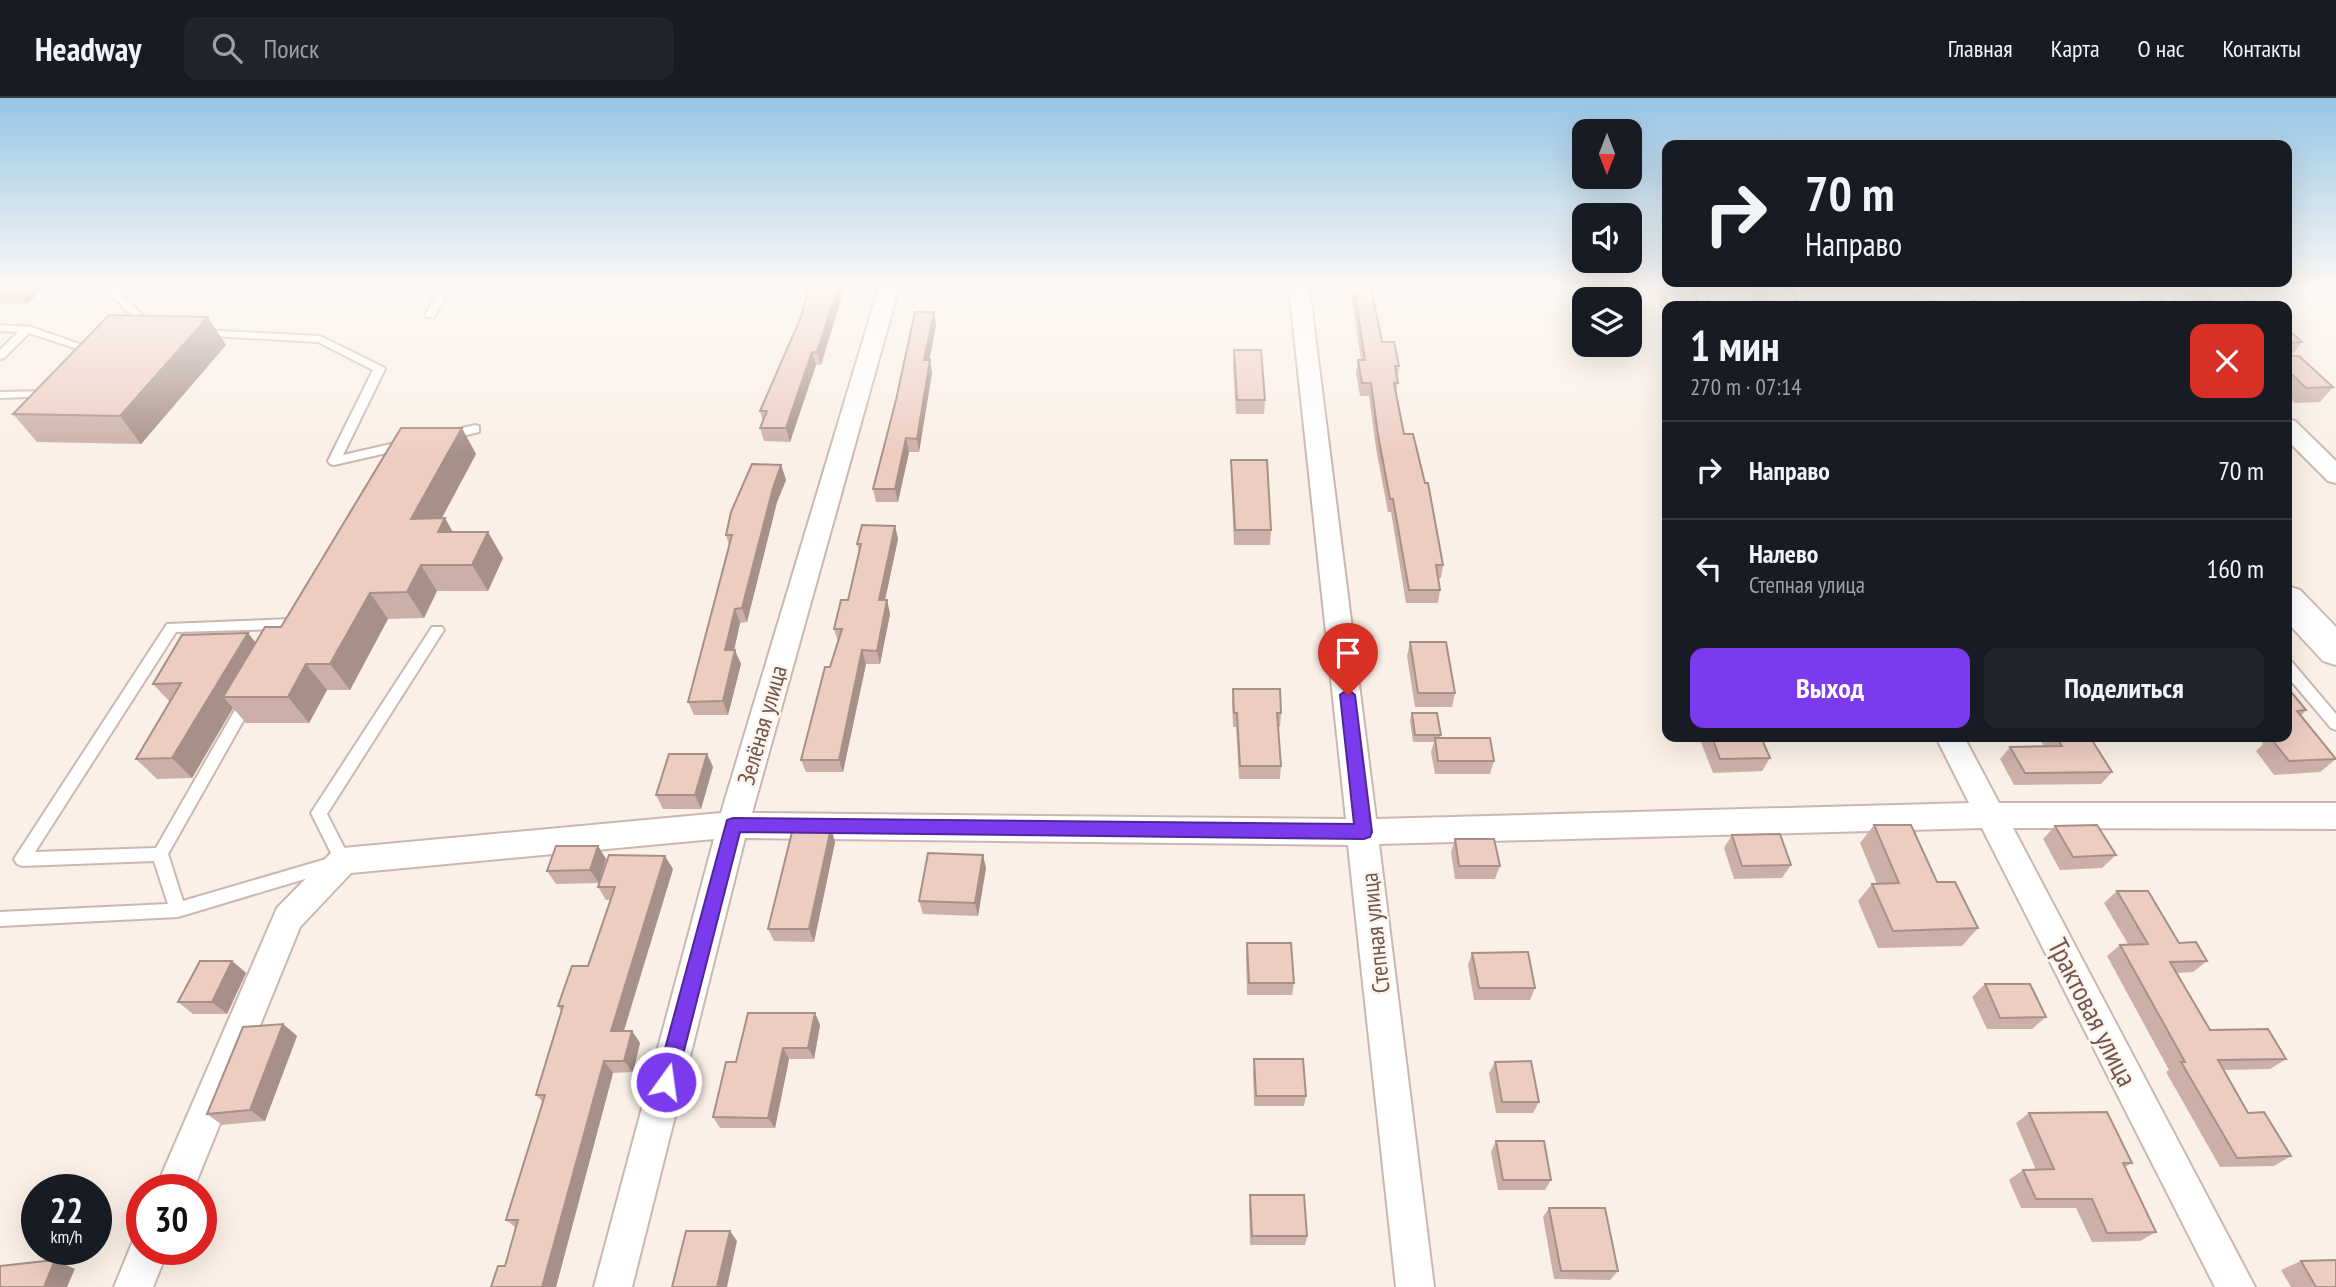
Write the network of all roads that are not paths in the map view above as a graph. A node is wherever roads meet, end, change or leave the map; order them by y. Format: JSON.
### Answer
{"nodes":[{"id":1,"x":14,"y":342,"type":"edge"},
{"id":2,"x":68,"y":342,"type":"edge"},
{"id":3,"x":327,"y":342,"type":"edge"},
{"id":4,"x":873,"y":342,"type":"edge"},
{"id":5,"x":1306,"y":342,"type":"edge"},
{"id":6,"x":0,"y":356,"type":"edge"},
{"id":7,"x":83,"y":359,"type":"edge"},
{"id":8,"x":58,"y":386,"type":"edge"},
{"id":9,"x":0,"y":394,"type":"edge"},
{"id":10,"x":475,"y":429,"type":"dead end"},
{"id":11,"x":2292,"y":431,"type":"edge"},
{"id":12,"x":437,"y":438,"type":"edge"},
{"id":13,"x":411,"y":444,"type":"edge"},
{"id":14,"x":2336,"y":475,"type":"edge"},
{"id":15,"x":2292,"y":604,"type":"edge"},
{"id":16,"x":438,"y":630,"type":"dead end"},
{"id":17,"x":278,"y":649,"type":"edge"},
{"id":18,"x":2336,"y":652,"type":"edge"},
{"id":19,"x":2292,"y":672,"type":"edge"},
{"id":20,"x":257,"y":685,"type":"edge"},
{"id":21,"x":2336,"y":724,"type":"edge"},
{"id":22,"x":1953,"y":742,"type":"edge"},
{"id":23,"x":1991,"y":815,"type":"junction"},
{"id":24,"x":2336,"y":816,"type":"edge"},
{"id":25,"x":733,"y":825,"type":"junction"},
{"id":26,"x":1364,"y":832,"type":"junction"},
{"id":27,"x":160,"y":854,"type":"junction"},
{"id":28,"x":343,"y":862,"type":"junction"},
{"id":29,"x":178,"y":910,"type":"junction"},
{"id":30,"x":0,"y":919,"type":"edge"},
{"id":31,"x":181,"y":1174,"type":"edge"},
{"id":32,"x":143,"y":1265,"type":"edge"},
{"id":33,"x":133,"y":1287,"type":"edge"},
{"id":34,"x":613,"y":1287,"type":"edge"},
{"id":35,"x":1415,"y":1287,"type":"edge"},
{"id":36,"x":2236,"y":1287,"type":"edge"}],
"edges":[{"from":1,"to":6,"type":"lane"},
{"from":2,"to":7,"type":"lane"},
{"from":3,"to":13,"type":"lane"},
{"from":4,"to":25,"type":"street","name":"Зелёная улица"},
{"from":5,"to":26,"type":"street","name":"Степная улица"},
{"from":8,"to":9,"type":"lane"},
{"from":10,"to":12,"type":"lane"},
{"from":11,"to":14,"type":"street"},
{"from":15,"to":18,"type":"main road"},
{"from":16,"to":28,"type":"lane"},
{"from":17,"to":27,"type":"lane"},
{"from":19,"to":21,"type":"lane"},
{"from":20,"to":27,"type":"lane"},
{"from":22,"to":23,"type":"street","name":"Трактовая улица"},
{"from":23,"to":24,"type":"street"},
{"from":23,"to":26,"type":"street"},
{"from":23,"to":36,"type":"street","name":"Трактовая улица"},
{"from":25,"to":26,"type":"street"},
{"from":25,"to":28,"type":"street"},
{"from":25,"to":34,"type":"street","name":"Зелёная улица"},
{"from":26,"to":35,"type":"street","name":"Степная улица"},
{"from":27,"to":29,"type":"lane"},
{"from":28,"to":29,"type":"lane"},
{"from":28,"to":31,"type":"street"},
{"from":29,"to":30,"type":"lane"},
{"from":32,"to":33,"type":"street"}]}
